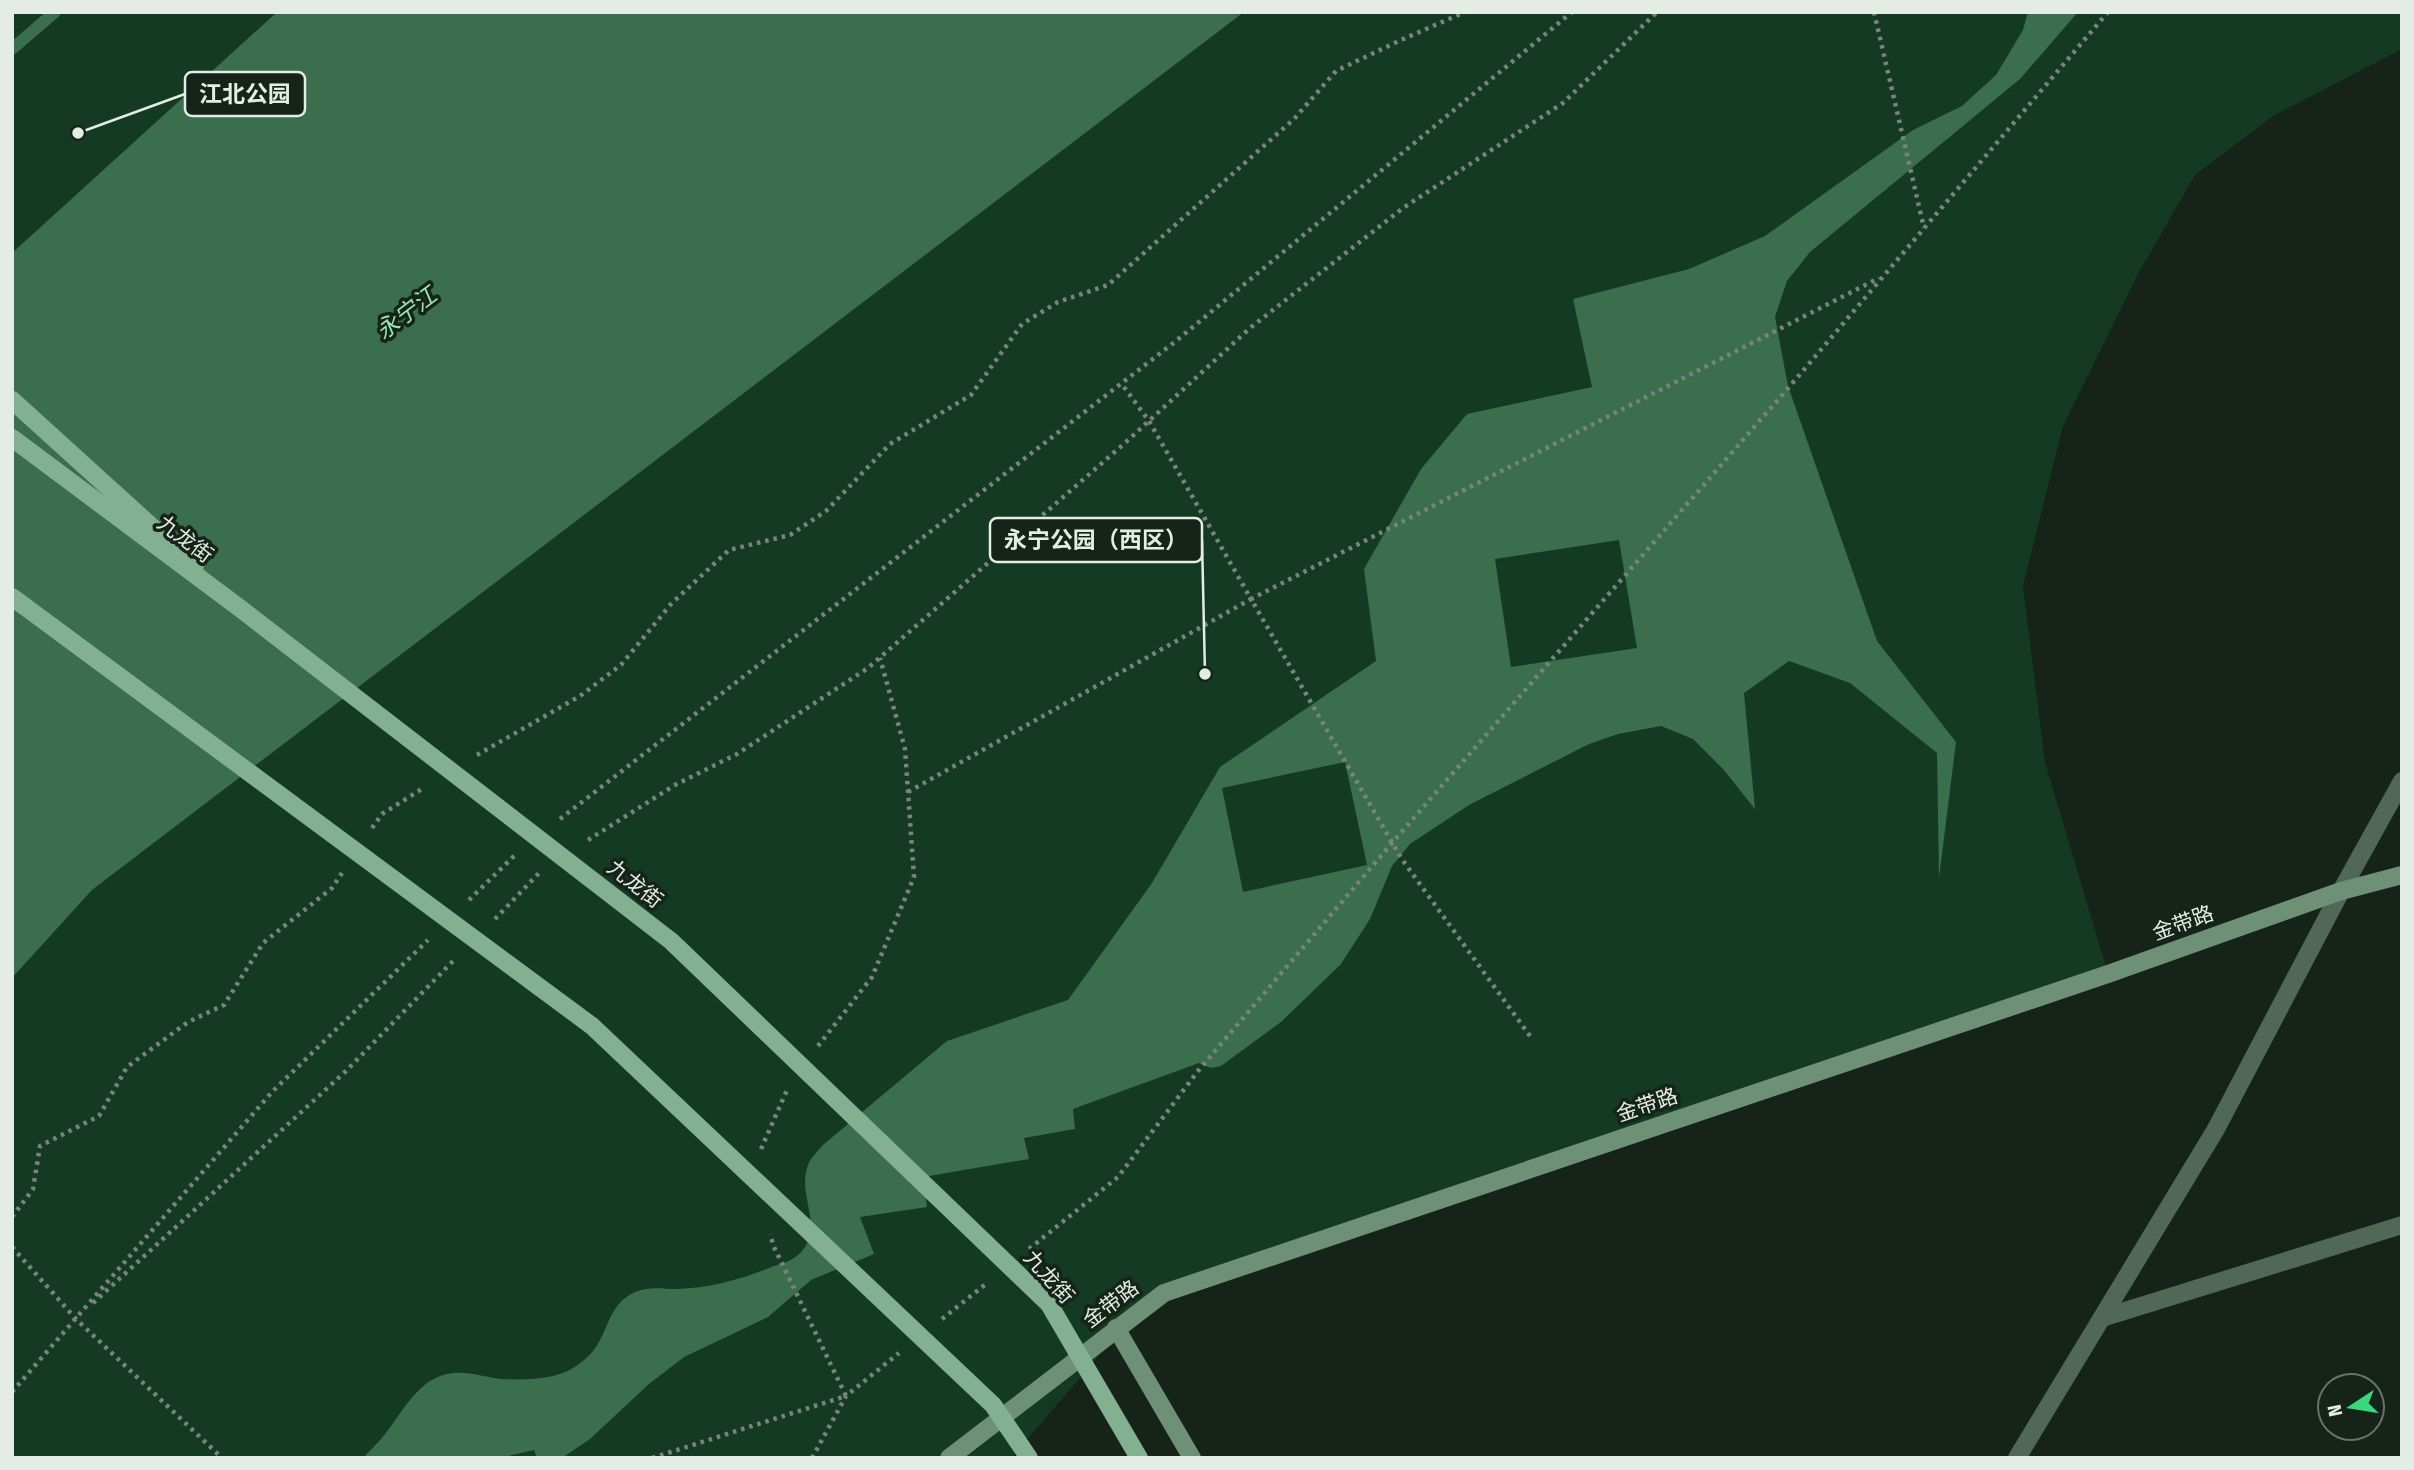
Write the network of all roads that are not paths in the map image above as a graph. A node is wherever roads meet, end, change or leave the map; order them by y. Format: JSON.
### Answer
{"nodes":[{"id":1,"x":12,"y":400,"type":"edge"},
{"id":2,"x":12,"y":438,"type":"edge"},
{"id":3,"x":12,"y":597,"type":"edge"},
{"id":4,"x":12,"y":603,"type":"edge"},
{"id":5,"x":241,"y":609,"type":"junction"},
{"id":6,"x":49,"y":625,"type":"junction"},
{"id":7,"x":2402,"y":781,"type":"edge"},
{"id":8,"x":2402,"y":875,"type":"edge"},
{"id":9,"x":2341,"y":891,"type":"junction"},
{"id":10,"x":2402,"y":1225,"type":"edge"},
{"id":11,"x":2102,"y":1318,"type":"junction"},
{"id":12,"x":1116,"y":1328,"type":"junction"},
{"id":13,"x":954,"y":1456,"type":"edge"},
{"id":14,"x":1029,"y":1458,"type":"edge"},
{"id":15,"x":1139,"y":1458,"type":"edge"},
{"id":16,"x":1192,"y":1458,"type":"edge"},
{"id":17,"x":2017,"y":1458,"type":"edge"}],
"edges":[{"from":1,"to":5,"type":"main road","bridge":true},
{"from":2,"to":5,"type":"main road","name":"九龙街","bridge":true},
{"from":3,"to":6,"type":"main road","bridge":true},
{"from":4,"to":6,"type":"main road","bridge":true},
{"from":5,"to":15,"type":"main road","name":"九龙街","bridge":true},
{"from":6,"to":14,"type":"main road","bridge":true},
{"from":7,"to":9,"type":"street"},
{"from":8,"to":9,"type":"main road","name":"金带路"},
{"from":9,"to":11,"type":"street"},
{"from":9,"to":12,"type":"main road","name":"金带路"},
{"from":10,"to":11,"type":"street"},
{"from":11,"to":17,"type":"street"},
{"from":12,"to":13,"type":"main road","name":"金带路"},
{"from":12,"to":16,"type":"main road"}]}
